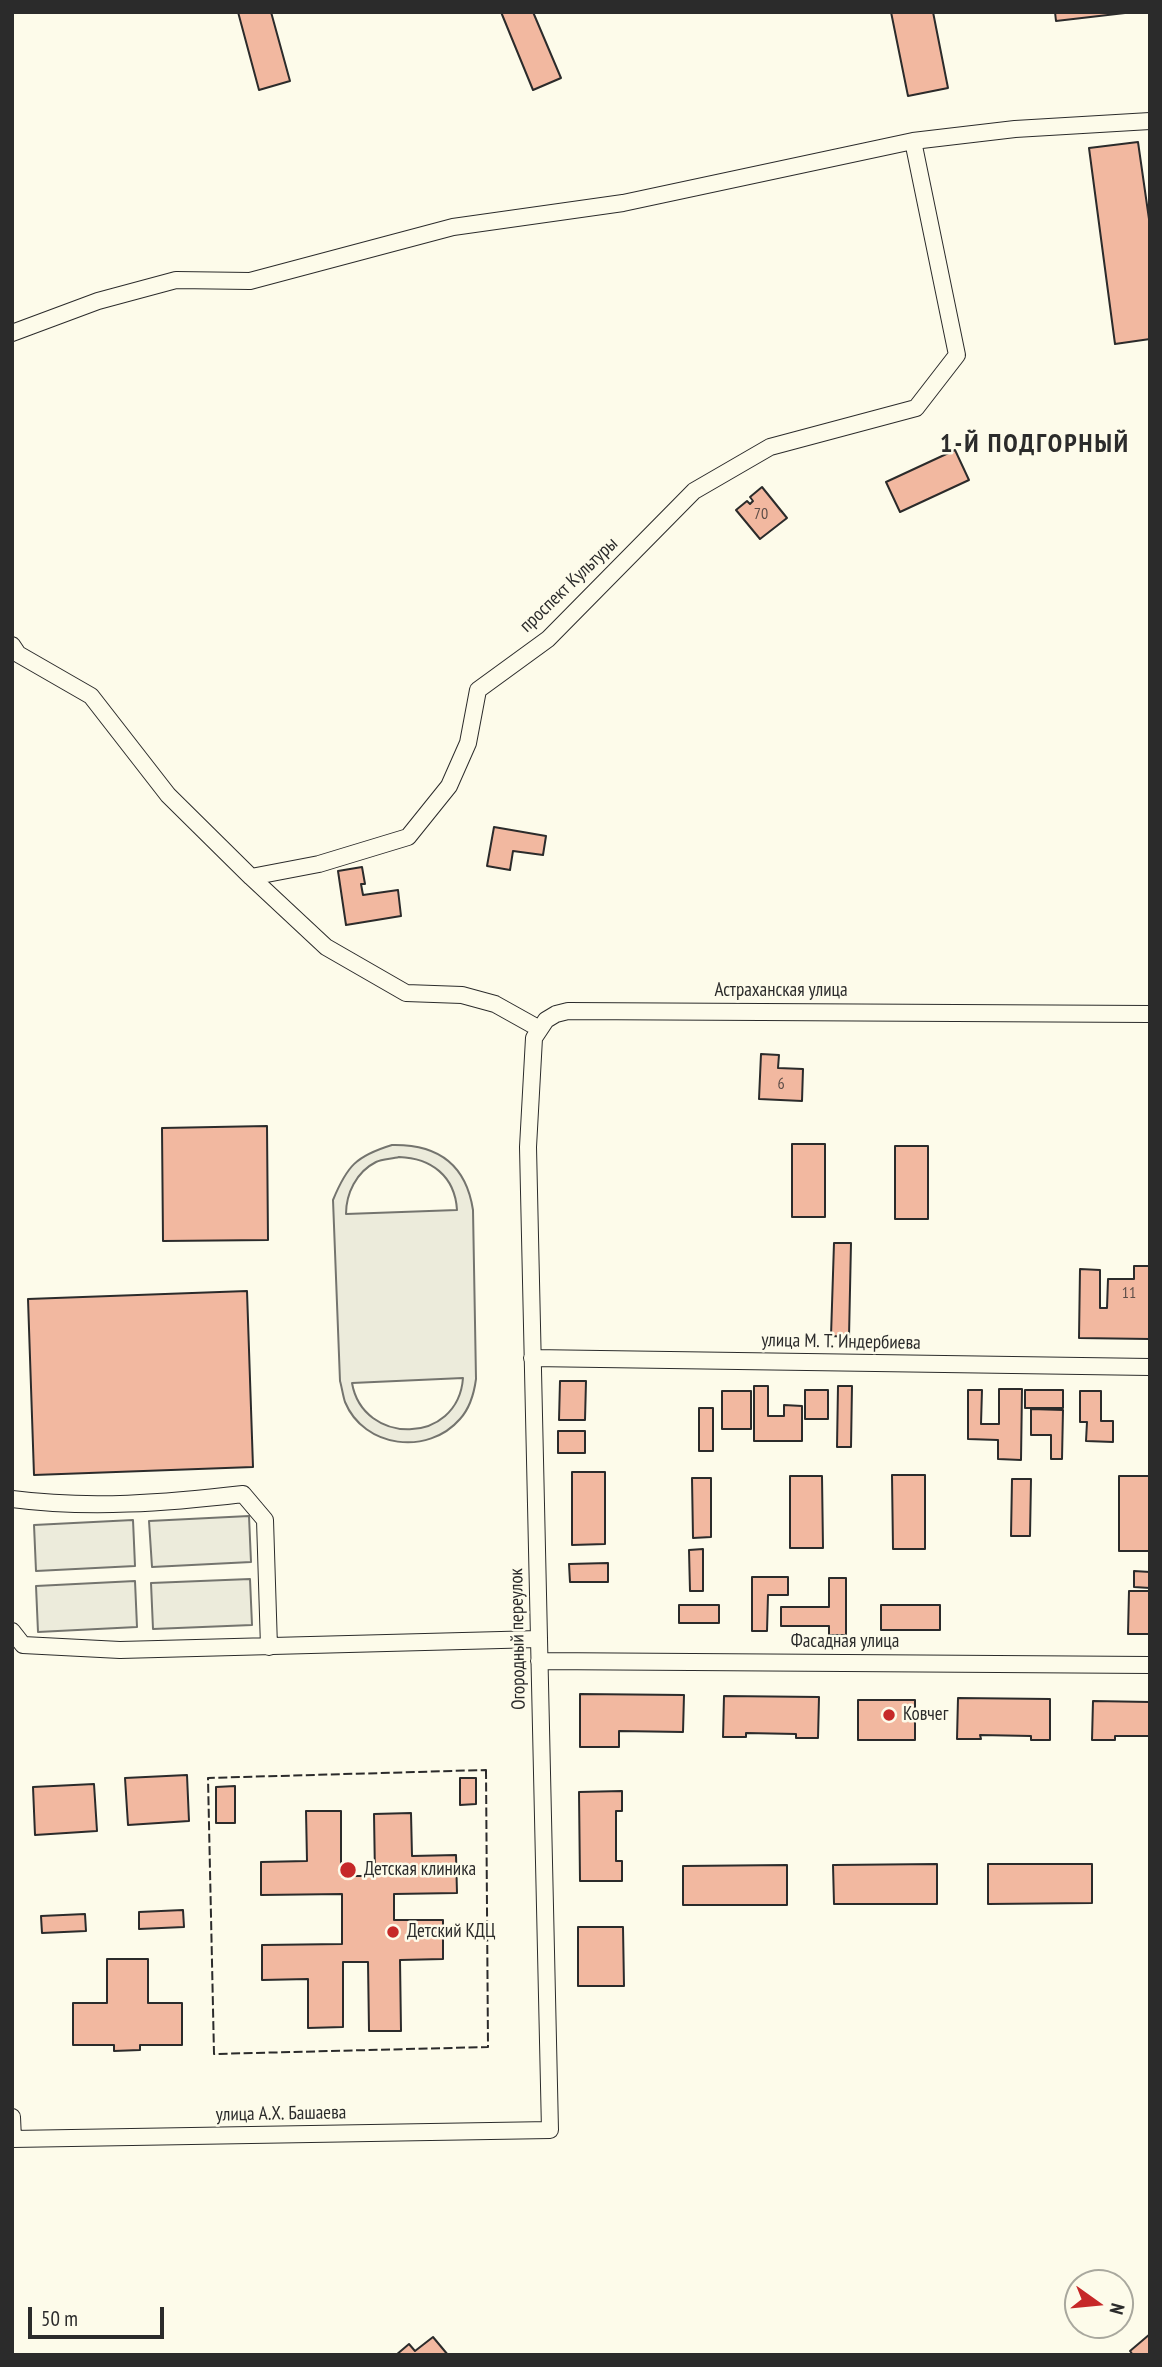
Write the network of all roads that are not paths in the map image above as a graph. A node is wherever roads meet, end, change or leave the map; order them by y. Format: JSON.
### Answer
{"nodes":[{"id":1,"x":1150,"y":121,"type":"edge"},
{"id":2,"x":913,"y":141,"type":"junction"},
{"id":3,"x":12,"y":333,"type":"edge"},
{"id":4,"x":12,"y":645,"type":"edge"},
{"id":5,"x":251,"y":877,"type":"junction"},
{"id":6,"x":1150,"y":1014,"type":"edge"},
{"id":7,"x":538,"y":1028,"type":"junction"},
{"id":8,"x":533,"y":1358,"type":"junction"},
{"id":9,"x":1150,"y":1367,"type":"edge"},
{"id":10,"x":12,"y":1500,"type":"edge"},
{"id":11,"x":12,"y":1632,"type":"edge"},
{"id":12,"x":539,"y":1639,"type":"junction"},
{"id":13,"x":269,"y":1647,"type":"junction"},
{"id":14,"x":539,"y":1661,"type":"junction"},
{"id":15,"x":1150,"y":1665,"type":"edge"},
{"id":16,"x":12,"y":2117,"type":"edge"},
{"id":17,"x":550,"y":2130,"type":"joint"},
{"id":18,"x":13,"y":2139,"type":"edge"}],
"edges":[{"from":1,"to":2,"type":"street"},
{"from":2,"to":3,"type":"street"},
{"from":2,"to":5,"type":"street","name":"проспект Культуры"},
{"from":4,"to":5,"type":"street"},
{"from":5,"to":7,"type":"street"},
{"from":6,"to":7,"type":"street","name":"Астраханская улица"},
{"from":7,"to":8,"type":"street","name":"Огородный переулок"},
{"from":8,"to":9,"type":"street","name":"улица М. Т. Индербиева"},
{"from":8,"to":12,"type":"street","name":"Огородный переулок"},
{"from":10,"to":13,"type":"street"},
{"from":11,"to":13,"type":"street"},
{"from":12,"to":13,"type":"street"},
{"from":12,"to":14,"type":"street","name":"Огородный переулок"},
{"from":14,"to":15,"type":"street","name":"Фасадная улица"},
{"from":14,"to":17,"type":"street","name":"Огородный переулок"},
{"from":16,"to":18,"type":"street"},
{"from":17,"to":18,"type":"street","name":"улица А.Х. Башаева"}]}
